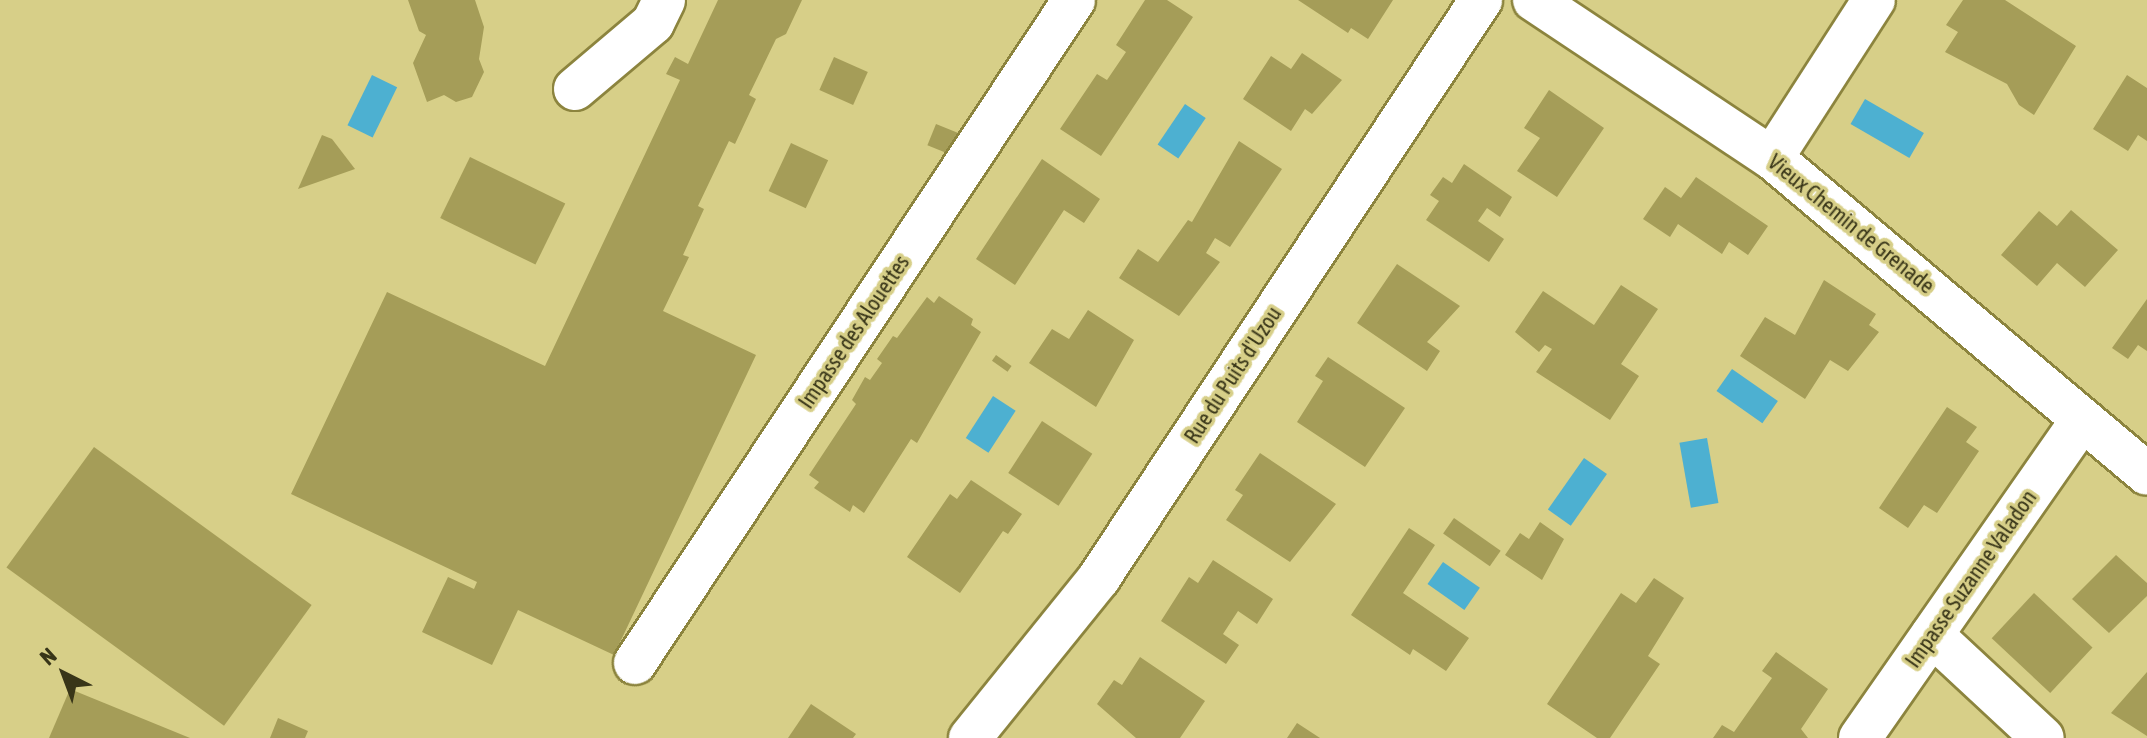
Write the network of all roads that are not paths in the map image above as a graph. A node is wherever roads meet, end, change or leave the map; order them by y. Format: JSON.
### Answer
{"nodes":[{"id":1,"x":664,"y":0,"type":"edge"},
{"id":2,"x":1074,"y":0,"type":"edge"},
{"id":3,"x":1481,"y":0,"type":"edge"},
{"id":4,"x":1534,"y":0,"type":"edge"},
{"id":5,"x":1874,"y":0,"type":"edge"},
{"id":6,"x":575,"y":89,"type":"dead end"},
{"id":7,"x":1772,"y":158,"type":"junction"},
{"id":8,"x":2082,"y":420,"type":"junction"},
{"id":9,"x":2147,"y":474,"type":"edge"},
{"id":10,"x":1932,"y":635,"type":"junction"},
{"id":11,"x":635,"y":663,"type":"dead end"},
{"id":12,"x":970,"y":738,"type":"edge"},
{"id":13,"x":1860,"y":738,"type":"edge"},
{"id":14,"x":2043,"y":738,"type":"edge"}],
"edges":[{"from":1,"to":6,"type":"street"},
{"from":2,"to":11,"type":"street","name":"Impasse des Alouettes"},
{"from":3,"to":12,"type":"street","name":"Rue du Puits d'Uzou"},
{"from":4,"to":7,"type":"street","name":"Vieux Chemin de Grenade"},
{"from":5,"to":7,"type":"street"},
{"from":7,"to":8,"type":"street","name":"Vieux Chemin de Grenade"},
{"from":8,"to":9,"type":"street","name":"Vieux Chemin de Grenade"},
{"from":8,"to":10,"type":"street","name":"Impasse Suzanne Valadon"},
{"from":10,"to":13,"type":"street","name":"Impasse Suzanne Valadon"},
{"from":10,"to":14,"type":"street"}]}
